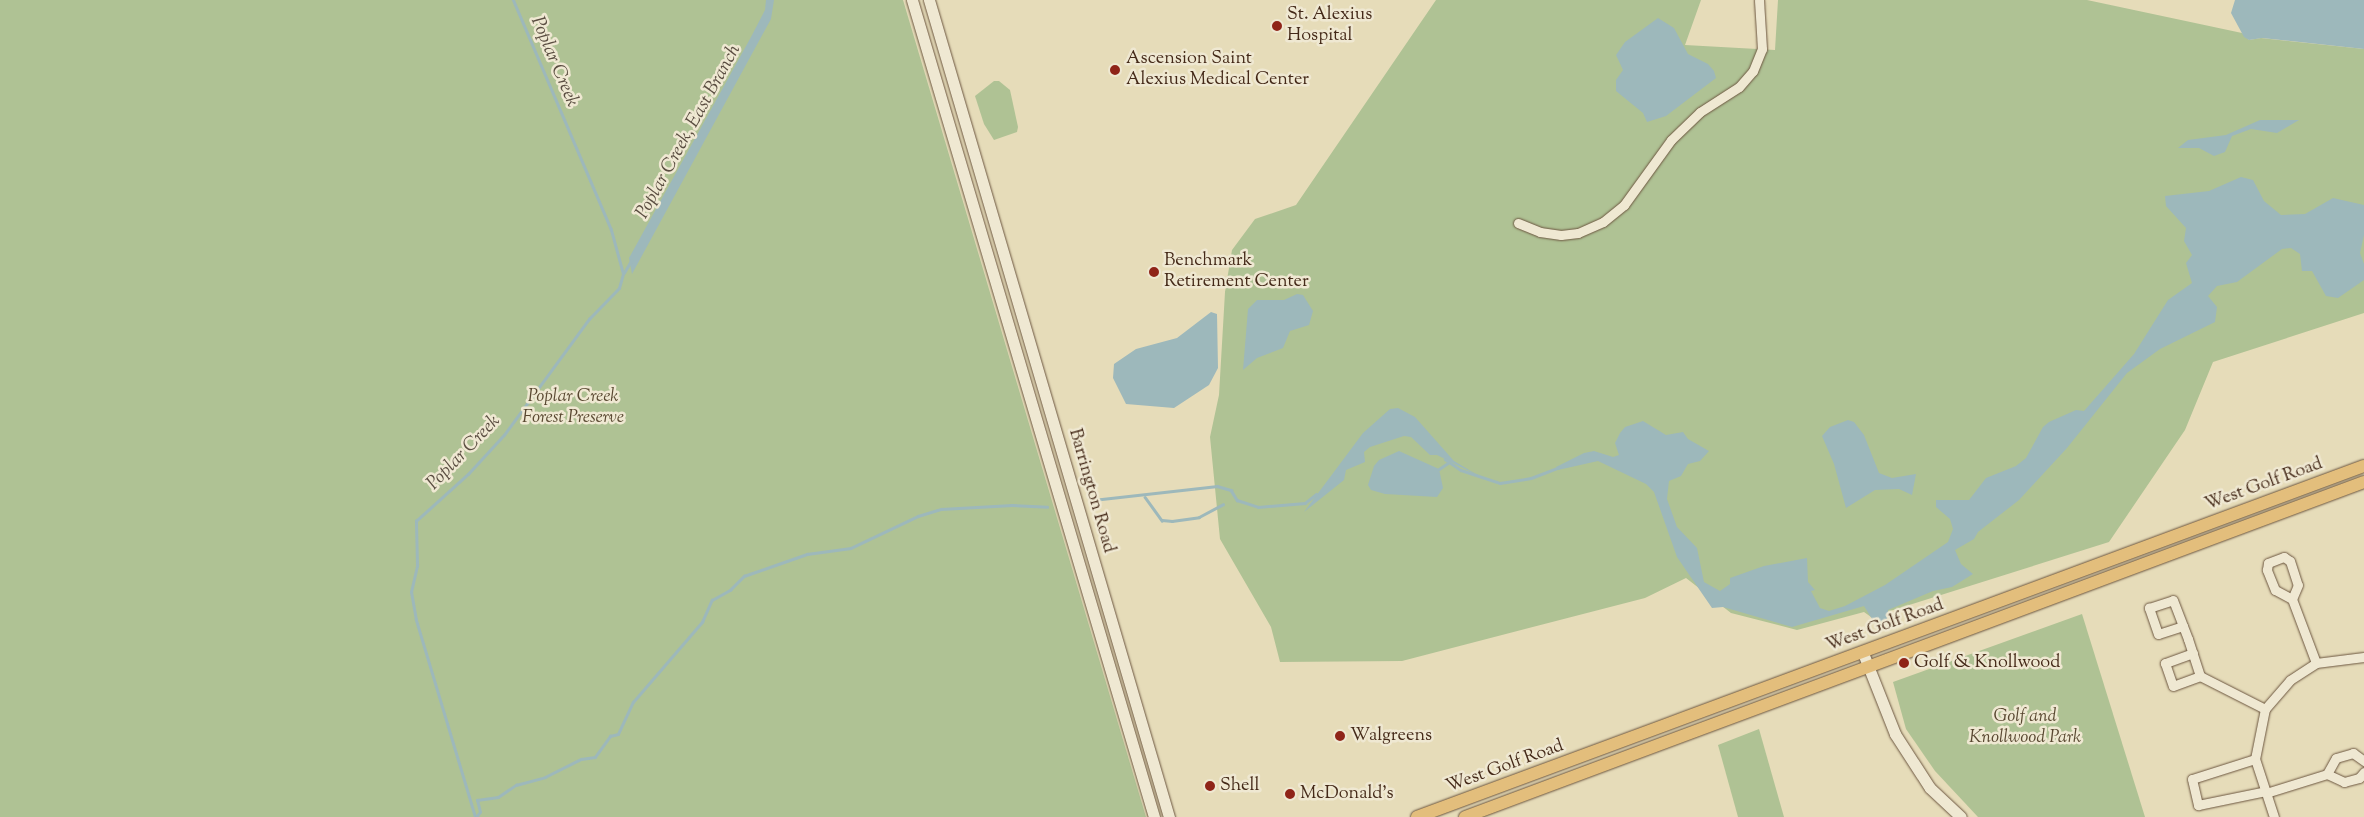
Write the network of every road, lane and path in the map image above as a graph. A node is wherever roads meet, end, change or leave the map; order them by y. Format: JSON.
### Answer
{"nodes":[{"id":1,"x":912,"y":0,"type":"edge"},
{"id":2,"x":929,"y":0,"type":"edge"},
{"id":3,"x":1759,"y":0,"type":"edge"},
{"id":4,"x":1518,"y":223,"type":"dead end"},
{"id":5,"x":2364,"y":466,"type":"edge"},
{"id":6,"x":2364,"y":482,"type":"edge"},
{"id":7,"x":2292,"y":599,"type":"junction"},
{"id":8,"x":2183,"y":626,"type":"dead end"},
{"id":9,"x":1863,"y":653,"type":"junction"},
{"id":10,"x":2193,"y":653,"type":"junction"},
{"id":11,"x":2364,"y":657,"type":"edge"},
{"id":12,"x":2316,"y":663,"type":"junction"},
{"id":13,"x":1869,"y":667,"type":"junction"},
{"id":14,"x":2200,"y":676,"type":"junction"},
{"id":15,"x":2265,"y":709,"type":"junction"},
{"id":16,"x":2255,"y":759,"type":"junction"},
{"id":17,"x":2364,"y":761,"type":"edge"},
{"id":18,"x":2364,"y":772,"type":"edge"},
{"id":19,"x":2327,"y":774,"type":"junction"},
{"id":20,"x":2266,"y":792,"type":"junction"},
{"id":21,"x":1154,"y":817,"type":"edge"},
{"id":22,"x":1169,"y":817,"type":"edge"},
{"id":23,"x":1417,"y":817,"type":"edge"},
{"id":24,"x":1465,"y":817,"type":"edge"},
{"id":25,"x":1962,"y":817,"type":"edge"},
{"id":26,"x":2274,"y":817,"type":"edge"}],
"edges":[{"from":1,"to":21,"type":"main road","name":"Barrington Road"},
{"from":2,"to":22,"type":"main road","name":"Barrington Road"},
{"from":3,"to":4,"type":"street"},
{"from":5,"to":9,"type":"main road","name":"West Golf Road"},
{"from":6,"to":13,"type":"main road","name":"West Golf Road"},
{"from":7,"to":7,"type":"street"},
{"from":7,"to":12,"type":"street"},
{"from":8,"to":10,"type":"street"},
{"from":9,"to":13,"type":"main road"},
{"from":9,"to":23,"type":"main road","name":"West Golf Road"},
{"from":10,"to":14,"type":"street"},
{"from":10,"to":14,"type":"street"},
{"from":11,"to":12,"type":"street"},
{"from":12,"to":15,"type":"street"},
{"from":13,"to":24,"type":"main road","name":"West Golf Road"},
{"from":13,"to":25,"type":"main road"},
{"from":14,"to":15,"type":"street"},
{"from":15,"to":16,"type":"street"},
{"from":16,"to":20,"type":"street"},
{"from":16,"to":20,"type":"street"},
{"from":17,"to":19,"type":"street"},
{"from":18,"to":19,"type":"street"},
{"from":19,"to":20,"type":"street"},
{"from":20,"to":26,"type":"street"}]}
